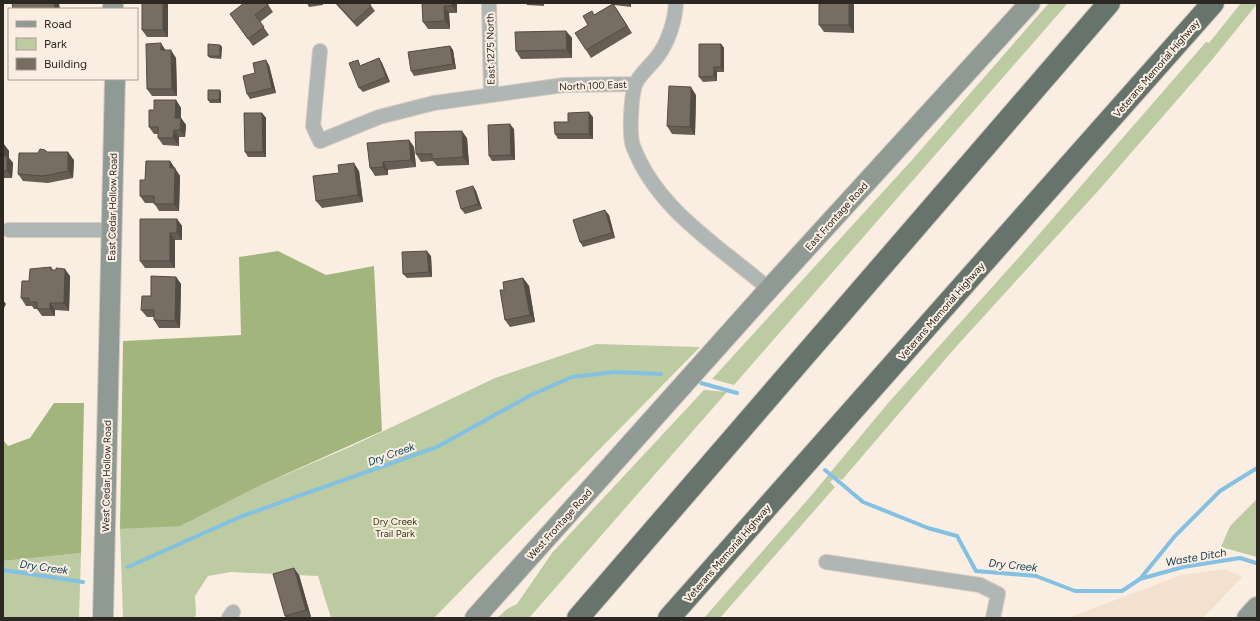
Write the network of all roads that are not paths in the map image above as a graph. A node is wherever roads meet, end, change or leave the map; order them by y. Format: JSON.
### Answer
{"nodes":[{"id":1,"x":489,"y":3,"type":"edge"},
{"id":2,"x":676,"y":3,"type":"edge"},
{"id":3,"x":1030,"y":3,"type":"edge"},
{"id":4,"x":1109,"y":3,"type":"edge"},
{"id":5,"x":1212,"y":5,"type":"edge"},
{"id":6,"x":320,"y":50,"type":"dead end"},
{"id":7,"x":115,"y":80,"type":"edge"},
{"id":8,"x":635,"y":84,"type":"junction"},
{"id":9,"x":491,"y":95,"type":"junction"},
{"id":10,"x":9,"y":230,"type":"dead end"},
{"id":11,"x":112,"y":230,"type":"junction"},
{"id":12,"x":769,"y":289,"type":"junction"},
{"id":13,"x":110,"y":335,"type":"joint"},
{"id":14,"x":643,"y":431,"type":"joint"},
{"id":15,"x":826,"y":562,"type":"dead end"},
{"id":16,"x":1257,"y":608,"type":"edge"},
{"id":17,"x":103,"y":618,"type":"edge"},
{"id":18,"x":476,"y":618,"type":"edge"},
{"id":19,"x":578,"y":618,"type":"edge"},
{"id":20,"x":669,"y":618,"type":"edge"},
{"id":21,"x":993,"y":618,"type":"edge"},
{"id":22,"x":1247,"y":618,"type":"edge"}],
"edges":[{"from":1,"to":9,"type":"street","name":"East 1275 North"},
{"from":2,"to":8,"type":"street"},
{"from":3,"to":12,"type":"street","name":"East Frontage Road"},
{"from":4,"to":19,"type":"highway"},
{"from":5,"to":20,"type":"highway","name":"Veterans Memorial Highway"},
{"from":6,"to":9,"type":"street","name":"North 100 East"},
{"from":7,"to":11,"type":"street","name":"East Cedar Hollow Road"},
{"from":8,"to":9,"type":"street","name":"North 100 East"},
{"from":8,"to":12,"type":"street","name":"North 100 East"},
{"from":10,"to":11,"type":"street"},
{"from":11,"to":13,"type":"street","name":"East Cedar Hollow Road"},
{"from":12,"to":14,"type":"street","name":"East Frontage Road"},
{"from":13,"to":17,"type":"street","name":"West Cedar Hollow Road"},
{"from":14,"to":18,"type":"street","name":"West Frontage Road"},
{"from":15,"to":21,"type":"street"},
{"from":16,"to":22,"type":"street"}]}
